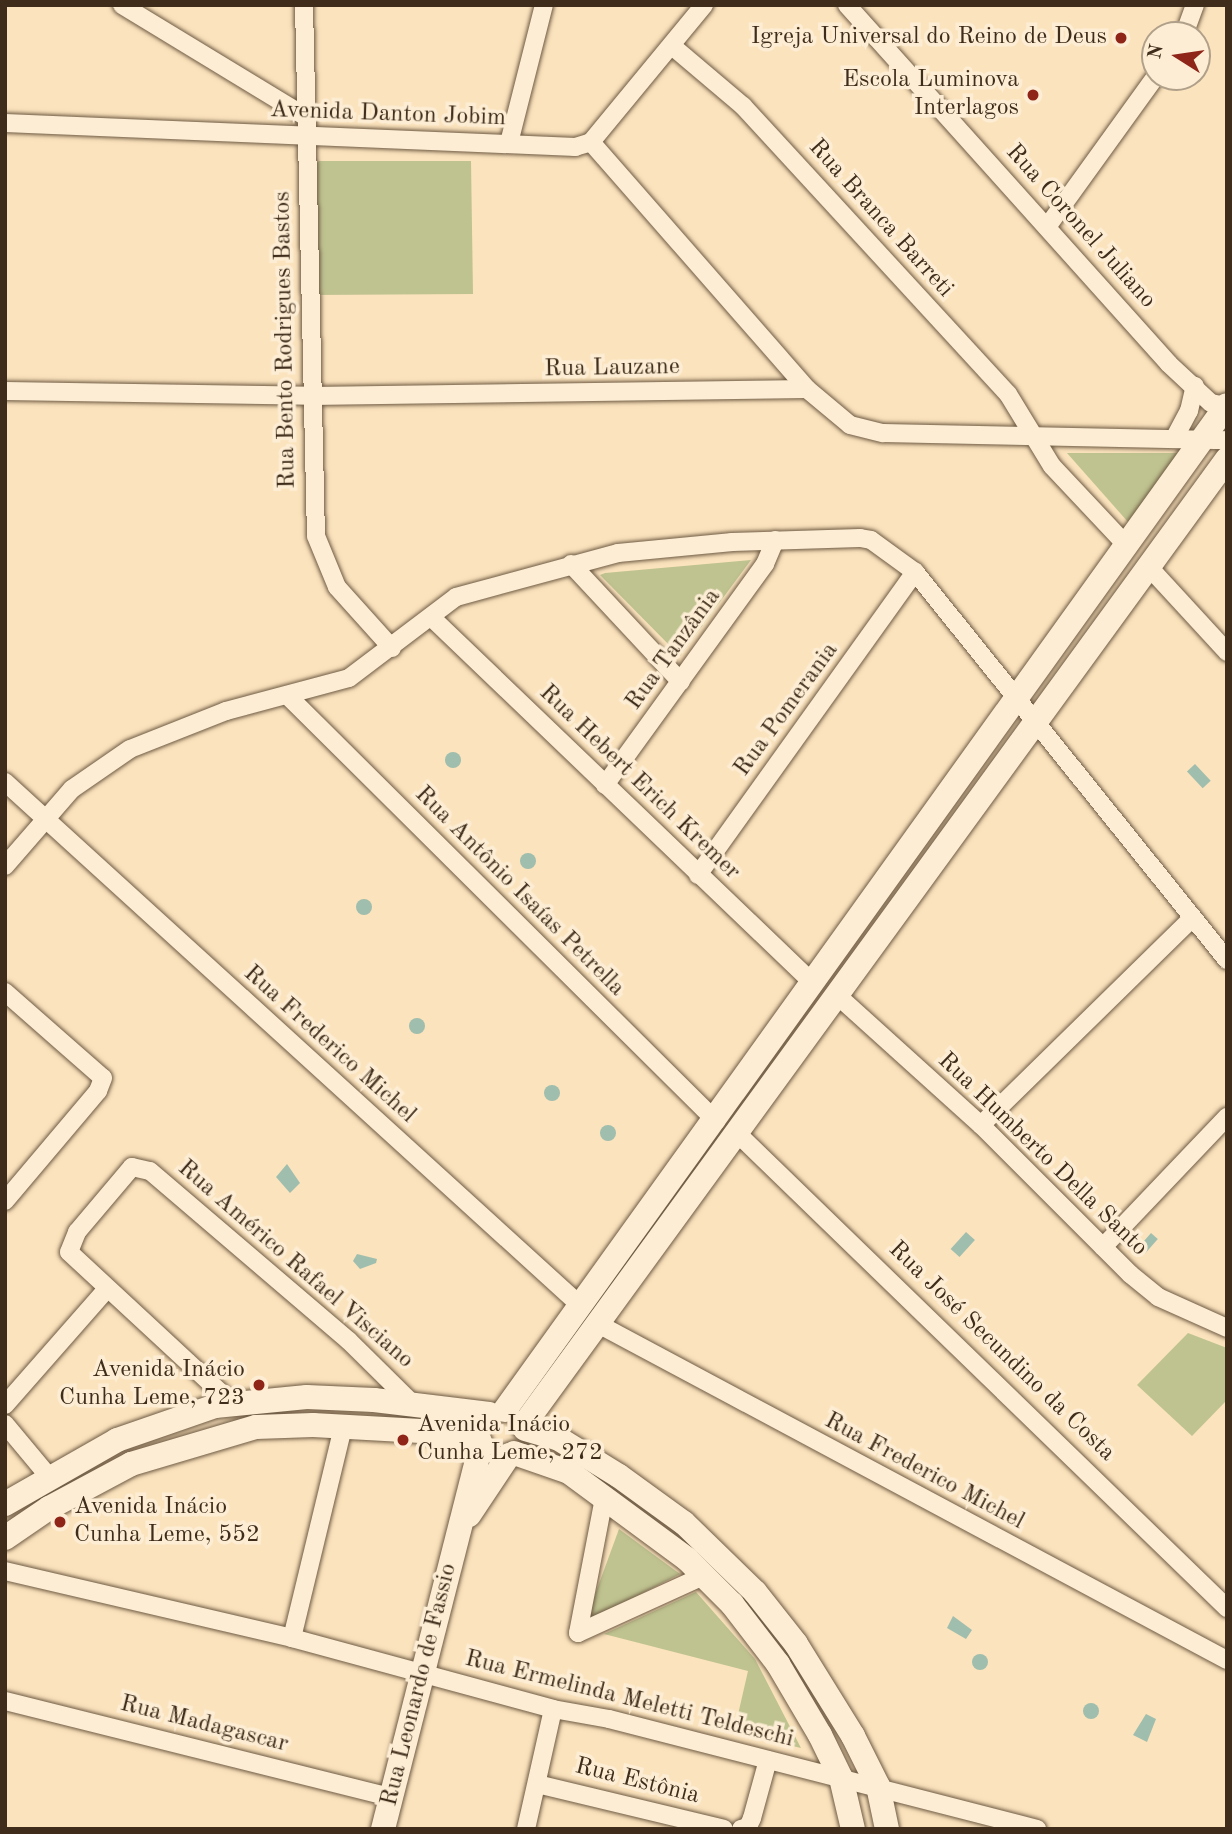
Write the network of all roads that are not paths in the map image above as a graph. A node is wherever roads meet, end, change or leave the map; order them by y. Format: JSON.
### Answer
{"nodes":[{"id":1,"x":122,"y":5,"type":"edge"},
{"id":2,"x":304,"y":5,"type":"edge"},
{"id":3,"x":544,"y":5,"type":"edge"},
{"id":4,"x":704,"y":5,"type":"edge"},
{"id":5,"x":847,"y":5,"type":"edge"},
{"id":6,"x":672,"y":46,"type":"junction"},
{"id":7,"x":1145,"y":91,"type":"edge"},
{"id":8,"x":306,"y":117,"type":"junction"},
{"id":9,"x":5,"y":123,"type":"edge"},
{"id":10,"x":306,"y":139,"type":"junction"},
{"id":11,"x":591,"y":142,"type":"junction"},
{"id":12,"x":509,"y":143,"type":"junction"},
{"id":13,"x":1047,"y":227,"type":"junction"},
{"id":14,"x":1195,"y":386,"type":"junction"},
{"id":15,"x":807,"y":389,"type":"junction"},
{"id":16,"x":5,"y":391,"type":"edge"},
{"id":17,"x":311,"y":396,"type":"junction"},
{"id":18,"x":1227,"y":406,"type":"edge"},
{"id":19,"x":1175,"y":437,"type":"junction"},
{"id":20,"x":1036,"y":439,"type":"junction"},
{"id":21,"x":1216,"y":439,"type":"edge"},
{"id":22,"x":1227,"y":459,"type":"edge"},
{"id":23,"x":775,"y":540,"type":"junction"},
{"id":24,"x":1128,"y":547,"type":"junction"},
{"id":25,"x":571,"y":564,"type":"junction"},
{"id":26,"x":1148,"y":566,"type":"junction"},
{"id":27,"x":915,"y":572,"type":"junction"},
{"id":28,"x":430,"y":617,"type":"junction"},
{"id":29,"x":392,"y":648,"type":"junction"},
{"id":30,"x":1227,"y":652,"type":"edge"},
{"id":31,"x":681,"y":682,"type":"junction"},
{"id":32,"x":289,"y":697,"type":"junction"},
{"id":33,"x":1019,"y":698,"type":"junction"},
{"id":34,"x":1036,"y":721,"type":"junction"},
{"id":35,"x":5,"y":782,"type":"edge"},
{"id":36,"x":606,"y":785,"type":"junction"},
{"id":37,"x":44,"y":818,"type":"junction"},
{"id":38,"x":5,"y":866,"type":"edge"},
{"id":39,"x":698,"y":875,"type":"junction"},
{"id":40,"x":1191,"y":919,"type":"junction"},
{"id":41,"x":1227,"y":960,"type":"edge"},
{"id":42,"x":814,"y":984,"type":"junction"},
{"id":43,"x":6,"y":995,"type":"edge"},
{"id":44,"x":838,"y":996,"type":"junction"},
{"id":45,"x":1227,"y":1117,"type":"edge"},
{"id":46,"x":716,"y":1121,"type":"junction"},
{"id":47,"x":981,"y":1125,"type":"junction"},
{"id":48,"x":738,"y":1134,"type":"junction"},
{"id":49,"x":5,"y":1201,"type":"edge"},
{"id":50,"x":1103,"y":1247,"type":"junction"},
{"id":51,"x":107,"y":1289,"type":"junction"},
{"id":52,"x":582,"y":1307,"type":"junction"},
{"id":53,"x":600,"y":1325,"type":"junction"},
{"id":54,"x":1227,"y":1328,"type":"edge"},
{"id":55,"x":232,"y":1403,"type":"junction"},
{"id":56,"x":5,"y":1405,"type":"edge"},
{"id":57,"x":415,"y":1406,"type":"junction"},
{"id":58,"x":510,"y":1420,"type":"junction"},
{"id":59,"x":5,"y":1424,"type":"edge"},
{"id":60,"x":342,"y":1427,"type":"junction"},
{"id":61,"x":421,"y":1431,"type":"junction"},
{"id":62,"x":480,"y":1442,"type":"junction"},
{"id":63,"x":511,"y":1454,"type":"junction"},
{"id":64,"x":50,"y":1478,"type":"junction"},
{"id":65,"x":469,"y":1480,"type":"junction"},
{"id":66,"x":604,"y":1498,"type":"junction"},
{"id":67,"x":5,"y":1504,"type":"edge"},
{"id":68,"x":5,"y":1538,"type":"edge"},
{"id":69,"x":457,"y":1540,"type":"junction"},
{"id":70,"x":5,"y":1571,"type":"edge"},
{"id":71,"x":705,"y":1575,"type":"junction"},
{"id":72,"x":1227,"y":1608,"type":"edge"},
{"id":73,"x":292,"y":1638,"type":"junction"},
{"id":74,"x":1227,"y":1660,"type":"edge"},
{"id":75,"x":421,"y":1673,"type":"junction"},
{"id":76,"x":5,"y":1701,"type":"edge"},
{"id":77,"x":554,"y":1709,"type":"junction"},
{"id":78,"x":768,"y":1760,"type":"junction"},
{"id":79,"x":841,"y":1778,"type":"junction"},
{"id":80,"x":537,"y":1784,"type":"junction"},
{"id":81,"x":878,"y":1786,"type":"junction"},
{"id":82,"x":391,"y":1797,"type":"junction"},
{"id":83,"x":383,"y":1829,"type":"edge"},
{"id":84,"x":526,"y":1829,"type":"edge"},
{"id":85,"x":724,"y":1829,"type":"edge"},
{"id":86,"x":741,"y":1829,"type":"edge"},
{"id":87,"x":853,"y":1829,"type":"edge"},
{"id":88,"x":887,"y":1829,"type":"edge"},
{"id":89,"x":1037,"y":1829,"type":"edge"}],
"edges":[{"from":1,"to":8,"type":"street"},
{"from":2,"to":8,"type":"street","name":"Rua Bento Rodrigues Bastos"},
{"from":3,"to":12,"type":"street"},
{"from":4,"to":6,"type":"street"},
{"from":5,"to":13,"type":"street","name":"Rua Coronel Juliano"},
{"from":6,"to":11,"type":"street"},
{"from":6,"to":20,"type":"street","name":"Rua Branca Barreti"},
{"from":7,"to":13,"type":"street"},
{"from":8,"to":10,"type":"street","name":"Rua Bento Rodrigues Bastos"},
{"from":9,"to":10,"type":"street","name":"Avenida Danton Jobim"},
{"from":10,"to":12,"type":"street","name":"Avenida Danton Jobim"},
{"from":10,"to":17,"type":"street","name":"Rua Bento Rodrigues Bastos"},
{"from":11,"to":12,"type":"street","name":"Avenida Danton Jobim"},
{"from":11,"to":15,"type":"street"},
{"from":13,"to":14,"type":"street","name":"Rua Coronel Juliano"},
{"from":14,"to":18,"type":"street","name":"Rua Coronel Juliano"},
{"from":14,"to":19,"type":"street"},
{"from":15,"to":17,"type":"street","name":"Rua Lauzane"},
{"from":15,"to":20,"type":"street"},
{"from":16,"to":17,"type":"street","name":"Rua Lauzane"},
{"from":17,"to":29,"type":"street","name":"Rua Bento Rodrigues Bastos"},
{"from":18,"to":21,"type":"street"},
{"from":19,"to":20,"type":"street"},
{"from":19,"to":21,"type":"street"},
{"from":20,"to":24,"type":"street","name":"Rua Branca Barreti"},
{"from":21,"to":24,"type":"street"},
{"from":22,"to":26,"type":"street"},
{"from":23,"to":25,"type":"street"},
{"from":23,"to":27,"type":"street"},
{"from":23,"to":31,"type":"street","name":"Rua Tanzânia"},
{"from":24,"to":33,"type":"street"},
{"from":25,"to":28,"type":"street"},
{"from":25,"to":31,"type":"street"},
{"from":26,"to":30,"type":"street"},
{"from":26,"to":34,"type":"street"},
{"from":27,"to":33,"type":"street"},
{"from":27,"to":39,"type":"street","name":"Rua Pomerania"},
{"from":28,"to":29,"type":"street"},
{"from":28,"to":36,"type":"street","name":"Rua Hebert Erich Kremer"},
{"from":29,"to":32,"type":"street"},
{"from":31,"to":36,"type":"street","name":"Rua Tanzânia"},
{"from":32,"to":37,"type":"street"},
{"from":32,"to":46,"type":"street","name":"Rua Antônio Isaías Petrella"},
{"from":33,"to":34,"type":"street"},
{"from":33,"to":42,"type":"street"},
{"from":34,"to":40,"type":"street"},
{"from":34,"to":44,"type":"street"},
{"from":35,"to":37,"type":"street","name":"Rua Frederico Michel"},
{"from":36,"to":39,"type":"street","name":"Rua Hebert Erich Kremer"},
{"from":37,"to":38,"type":"street"},
{"from":37,"to":52,"type":"street","name":"Rua Frederico Michel"},
{"from":39,"to":42,"type":"street","name":"Rua Hebert Erich Kremer"},
{"from":40,"to":41,"type":"street"},
{"from":40,"to":47,"type":"street"},
{"from":42,"to":46,"type":"street"},
{"from":43,"to":49,"type":"street"},
{"from":44,"to":47,"type":"street","name":"Rua Humberto Della Santo"},
{"from":44,"to":48,"type":"street"},
{"from":45,"to":50,"type":"street"},
{"from":46,"to":52,"type":"street"},
{"from":47,"to":50,"type":"street","name":"Rua Humberto Della Santo"},
{"from":48,"to":53,"type":"street"},
{"from":48,"to":72,"type":"street","name":"Rua José Secundino da Costa"},
{"from":50,"to":54,"type":"street","name":"Rua Humberto Della Santo"},
{"from":51,"to":55,"type":"street","name":"Rua Américo Rafael Visciano"},
{"from":51,"to":56,"type":"street"},
{"from":51,"to":57,"type":"street","name":"Rua Américo Rafael Visciano"},
{"from":52,"to":58,"type":"street"},
{"from":53,"to":58,"type":"street"},
{"from":53,"to":74,"type":"street","name":"Rua Frederico Michel"},
{"from":55,"to":57,"type":"street"},
{"from":55,"to":64,"type":"street"},
{"from":57,"to":58,"type":"street"},
{"from":58,"to":62,"type":"street"},
{"from":58,"to":63,"type":"street"},
{"from":58,"to":81,"type":"street"},
{"from":59,"to":64,"type":"street"},
{"from":60,"to":61,"type":"street"},
{"from":60,"to":68,"type":"street"},
{"from":60,"to":73,"type":"street"},
{"from":61,"to":62,"type":"street"},
{"from":61,"to":65,"type":"street"},
{"from":62,"to":63,"type":"street"},
{"from":62,"to":65,"type":"street","name":"Rua Leonardo de Fassio"},
{"from":63,"to":66,"type":"street"},
{"from":63,"to":69,"type":"street","name":"Rua Leonardo de Fassio"},
{"from":64,"to":67,"type":"street"},
{"from":65,"to":69,"type":"street","name":"Rua Leonardo de Fassio"},
{"from":66,"to":71,"type":"street"},
{"from":66,"to":71,"type":"street"},
{"from":69,"to":75,"type":"street","name":"Rua Leonardo de Fassio"},
{"from":70,"to":73,"type":"street","name":"Rua Ermelinda Meletti Teldeschi"},
{"from":71,"to":79,"type":"street"},
{"from":73,"to":75,"type":"street","name":"Rua Ermelinda Meletti Teldeschi"},
{"from":75,"to":77,"type":"street","name":"Rua Ermelinda Meletti Teldeschi"},
{"from":75,"to":82,"type":"street","name":"Rua Leonardo de Fassio"},
{"from":76,"to":82,"type":"street","name":"Rua Madagascar"},
{"from":77,"to":78,"type":"street","name":"Rua Ermelinda Meletti Teldeschi"},
{"from":77,"to":80,"type":"street"},
{"from":78,"to":79,"type":"street","name":"Rua Ermelinda Meletti Teldeschi"},
{"from":78,"to":86,"type":"street"},
{"from":79,"to":81,"type":"street","name":"Rua Ermelinda Meletti Teldeschi"},
{"from":79,"to":87,"type":"street"},
{"from":80,"to":84,"type":"street"},
{"from":80,"to":85,"type":"street","name":"Rua Estônia"},
{"from":81,"to":88,"type":"street"},
{"from":81,"to":89,"type":"street","name":"Rua Ermelinda Meletti Teldeschi"},
{"from":82,"to":83,"type":"street","name":"Rua Leonardo de Fassio"}]}
